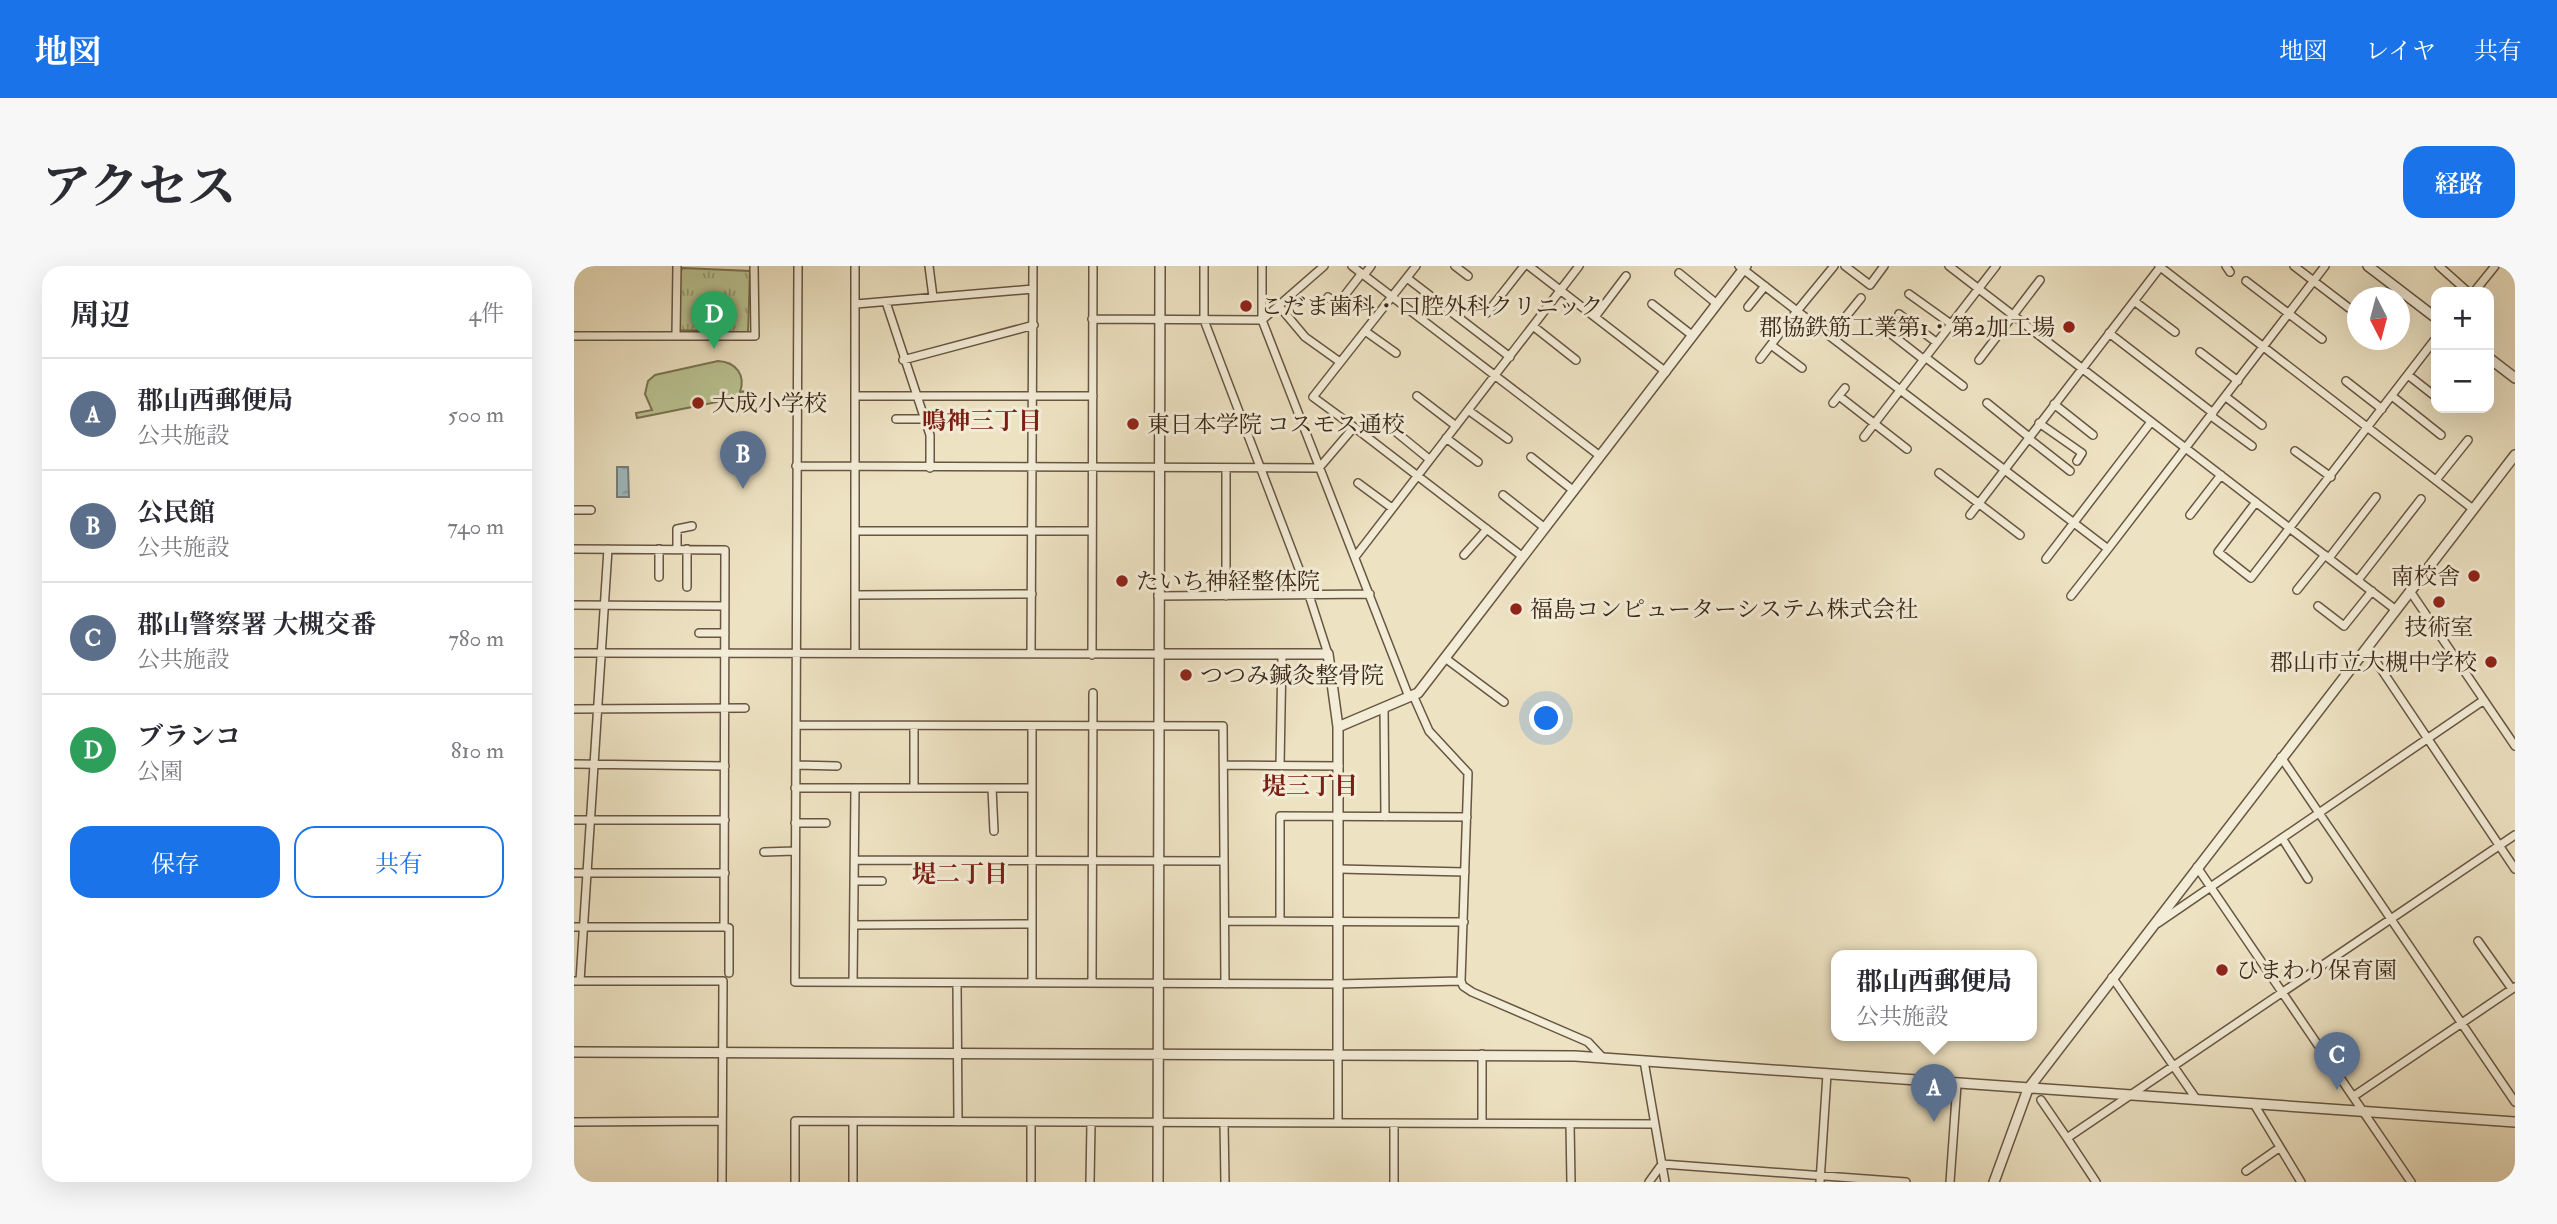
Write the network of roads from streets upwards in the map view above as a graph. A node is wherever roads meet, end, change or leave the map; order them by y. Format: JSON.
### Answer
{"nodes":[{"id":1,"x":677,"y":266,"type":"edge"},
{"id":2,"x":754,"y":266,"type":"edge"},
{"id":3,"x":798,"y":266,"type":"edge"},
{"id":4,"x":856,"y":266,"type":"edge"},
{"id":5,"x":929,"y":266,"type":"edge"},
{"id":6,"x":1033,"y":266,"type":"edge"},
{"id":7,"x":1093,"y":266,"type":"edge"},
{"id":8,"x":1160,"y":266,"type":"edge"},
{"id":9,"x":1204,"y":266,"type":"edge"},
{"id":10,"x":1262,"y":266,"type":"edge"},
{"id":11,"x":1324,"y":266,"type":"edge"},
{"id":12,"x":1352,"y":266,"type":"edge"},
{"id":13,"x":1371,"y":266,"type":"edge"},
{"id":14,"x":1416,"y":266,"type":"edge"},
{"id":15,"x":1455,"y":266,"type":"edge"},
{"id":16,"x":1526,"y":266,"type":"edge"},
{"id":17,"x":1579,"y":266,"type":"edge"},
{"id":18,"x":1834,"y":266,"type":"edge"},
{"id":19,"x":1845,"y":266,"type":"edge"},
{"id":20,"x":1884,"y":266,"type":"edge"},
{"id":21,"x":1949,"y":266,"type":"edge"},
{"id":22,"x":1996,"y":266,"type":"edge"},
{"id":23,"x":2160,"y":266,"type":"edge"},
{"id":24,"x":2294,"y":266,"type":"edge"},
{"id":25,"x":2325,"y":266,"type":"edge"},
{"id":26,"x":2368,"y":266,"type":"edge"},
{"id":27,"x":2439,"y":266,"type":"edge"},
{"id":28,"x":2495,"y":266,"type":"edge"},
{"id":29,"x":1743,"y":267,"type":"edge"},
{"id":30,"x":1679,"y":272,"type":"dead end"},
{"id":31,"x":1363,"y":274,"type":"junction"},
{"id":32,"x":1626,"y":275,"type":"dead end"},
{"id":33,"x":1468,"y":276,"type":"dead end"},
{"id":34,"x":1407,"y":278,"type":"junction"},
{"id":35,"x":2040,"y":280,"type":"dead end"},
{"id":36,"x":2246,"y":281,"type":"dead end"},
{"id":37,"x":2314,"y":281,"type":"junction"},
{"id":38,"x":1765,"y":286,"type":"junction"},
{"id":39,"x":2462,"y":287,"type":"edge"},
{"id":40,"x":2477,"y":287,"type":"edge"},
{"id":41,"x":1033,"y":289,"type":"junction"},
{"id":42,"x":1978,"y":289,"type":"junction"},
{"id":43,"x":1560,"y":290,"type":"junction"},
{"id":44,"x":1909,"y":294,"type":"dead end"},
{"id":45,"x":933,"y":297,"type":"junction"},
{"id":46,"x":1328,"y":297,"type":"dead end"},
{"id":47,"x":1393,"y":297,"type":"junction"},
{"id":48,"x":1861,"y":298,"type":"dead end"},
{"id":49,"x":2134,"y":301,"type":"junction"},
{"id":50,"x":886,"y":302,"type":"junction"},
{"id":51,"x":856,"y":304,"type":"junction"},
{"id":52,"x":1652,"y":304,"type":"dead end"},
{"id":53,"x":1717,"y":304,"type":"junction"},
{"id":54,"x":1279,"y":306,"type":"junction"},
{"id":55,"x":2347,"y":306,"type":"edge"},
{"id":56,"x":1748,"y":307,"type":"dead end"},
{"id":57,"x":1797,"y":311,"type":"junction"},
{"id":58,"x":1488,"y":313,"type":"dead end"},
{"id":59,"x":1899,"y":314,"type":"dead end"},
{"id":60,"x":2289,"y":314,"type":"junction"},
{"id":61,"x":2431,"y":314,"type":"edge"},
{"id":62,"x":2013,"y":316,"type":"junction"},
{"id":63,"x":1595,"y":317,"type":"junction"},
{"id":64,"x":1092,"y":319,"type":"junction"},
{"id":65,"x":1160,"y":320,"type":"junction"},
{"id":66,"x":1204,"y":320,"type":"junction"},
{"id":67,"x":1262,"y":320,"type":"junction"},
{"id":68,"x":1951,"y":324,"type":"junction"},
{"id":69,"x":1034,"y":325,"type":"junction"},
{"id":70,"x":1533,"y":326,"type":"junction"},
{"id":71,"x":1886,"y":330,"type":"dead end"},
{"id":72,"x":1365,"y":331,"type":"junction"},
{"id":73,"x":2175,"y":332,"type":"dead end"},
{"id":74,"x":2109,"y":334,"type":"junction"},
{"id":75,"x":676,"y":335,"type":"junction"},
{"id":76,"x":1693,"y":335,"type":"junction"},
{"id":77,"x":574,"y":336,"type":"edge"},
{"id":78,"x":1830,"y":336,"type":"junction"},
{"id":79,"x":2322,"y":339,"type":"dead end"},
{"id":80,"x":1937,"y":342,"type":"junction"},
{"id":81,"x":1771,"y":345,"type":"junction"},
{"id":82,"x":2431,"y":345,"type":"edge"},
{"id":83,"x":2264,"y":347,"type":"junction"},
{"id":84,"x":2200,"y":352,"type":"dead end"},
{"id":85,"x":1396,"y":354,"type":"dead end"},
{"id":86,"x":1510,"y":357,"type":"junction"},
{"id":87,"x":1924,"y":358,"type":"junction"},
{"id":88,"x":1760,"y":359,"type":"dead end"},
{"id":89,"x":903,"y":360,"type":"junction"},
{"id":90,"x":1576,"y":360,"type":"dead end"},
{"id":91,"x":1979,"y":360,"type":"dead end"},
{"id":92,"x":1340,"y":362,"type":"junction"},
{"id":93,"x":2494,"y":362,"type":"edge"},
{"id":94,"x":1802,"y":368,"type":"dead end"},
{"id":95,"x":2081,"y":368,"type":"junction"},
{"id":96,"x":1665,"y":372,"type":"junction"},
{"id":97,"x":2408,"y":375,"type":"junction"},
{"id":98,"x":1494,"y":377,"type":"junction"},
{"id":99,"x":2515,"y":378,"type":"edge"},
{"id":100,"x":2238,"y":381,"type":"junction"},
{"id":101,"x":2346,"y":381,"type":"dead end"},
{"id":102,"x":1963,"y":386,"type":"dead end"},
{"id":103,"x":1845,"y":388,"type":"dead end"},
{"id":104,"x":1899,"y":390,"type":"junction"},
{"id":105,"x":1034,"y":393,"type":"junction"},
{"id":106,"x":2431,"y":393,"type":"edge"},
{"id":107,"x":915,"y":395,"type":"junction"},
{"id":108,"x":855,"y":396,"type":"junction"},
{"id":109,"x":1093,"y":396,"type":"junction"},
{"id":110,"x":1417,"y":396,"type":"dead end"},
{"id":111,"x":1839,"y":396,"type":"junction"},
{"id":112,"x":2392,"y":396,"type":"junction"},
{"id":113,"x":2226,"y":397,"type":"junction"},
{"id":114,"x":1833,"y":403,"type":"dead end"},
{"id":115,"x":1987,"y":404,"type":"dead end"},
{"id":116,"x":2054,"y":404,"type":"junction"},
{"id":117,"x":2382,"y":409,"type":"junction"},
{"id":118,"x":1468,"y":410,"type":"junction"},
{"id":119,"x":2212,"y":415,"type":"junction"},
{"id":120,"x":896,"y":419,"type":"dead end"},
{"id":121,"x":924,"y":419,"type":"junction"},
{"id":122,"x":2151,"y":422,"type":"junction"},
{"id":123,"x":1874,"y":423,"type":"junction"},
{"id":124,"x":2039,"y":423,"type":"junction"},
{"id":125,"x":2262,"y":425,"type":"dead end"},
{"id":126,"x":1456,"y":426,"type":"junction"},
{"id":127,"x":1354,"y":427,"type":"junction"},
{"id":128,"x":1391,"y":428,"type":"dead end"},
{"id":129,"x":2368,"y":428,"type":"junction"},
{"id":130,"x":2093,"y":435,"type":"dead end"},
{"id":131,"x":2441,"y":435,"type":"dead end"},
{"id":132,"x":1864,"y":437,"type":"dead end"},
{"id":133,"x":1446,"y":438,"type":"junction"},
{"id":134,"x":2028,"y":438,"type":"junction"},
{"id":135,"x":1508,"y":439,"type":"dead end"},
{"id":136,"x":2468,"y":440,"type":"dead end"},
{"id":137,"x":2252,"y":446,"type":"dead end"},
{"id":138,"x":1907,"y":449,"type":"dead end"},
{"id":139,"x":2186,"y":449,"type":"junction"},
{"id":140,"x":2295,"y":451,"type":"dead end"},
{"id":141,"x":2515,"y":455,"type":"edge"},
{"id":142,"x":1600,"y":456,"type":"junction"},
{"id":143,"x":1531,"y":457,"type":"dead end"},
{"id":144,"x":1429,"y":459,"type":"junction"},
{"id":145,"x":2077,"y":461,"type":"dead end"},
{"id":146,"x":1478,"y":462,"type":"dead end"},
{"id":147,"x":796,"y":466,"type":"junction"},
{"id":148,"x":856,"y":467,"type":"junction"},
{"id":149,"x":930,"y":468,"type":"junction"},
{"id":150,"x":1033,"y":468,"type":"junction"},
{"id":151,"x":1320,"y":468,"type":"junction"},
{"id":152,"x":1092,"y":469,"type":"junction"},
{"id":153,"x":1160,"y":469,"type":"junction"},
{"id":154,"x":1226,"y":469,"type":"junction"},
{"id":155,"x":1263,"y":470,"type":"junction"},
{"id":156,"x":2004,"y":470,"type":"junction"},
{"id":157,"x":2070,"y":471,"type":"dead end"},
{"id":158,"x":1939,"y":473,"type":"dead end"},
{"id":159,"x":1417,"y":475,"type":"junction"},
{"id":160,"x":2221,"y":475,"type":"junction"},
{"id":161,"x":2330,"y":477,"type":"junction"},
{"id":162,"x":2436,"y":480,"type":"junction"},
{"id":163,"x":1358,"y":483,"type":"dead end"},
{"id":164,"x":1574,"y":491,"type":"junction"},
{"id":165,"x":1503,"y":495,"type":"dead end"},
{"id":166,"x":2376,"y":497,"type":"dead end"},
{"id":167,"x":2421,"y":499,"type":"dead end"},
{"id":168,"x":2256,"y":502,"type":"junction"},
{"id":169,"x":1978,"y":503,"type":"junction"},
{"id":170,"x":1392,"y":508,"type":"junction"},
{"id":171,"x":2473,"y":509,"type":"junction"},
{"id":172,"x":574,"y":510,"type":"edge"},
{"id":173,"x":591,"y":510,"type":"dead end"},
{"id":174,"x":1970,"y":515,"type":"dead end"},
{"id":175,"x":2190,"y":515,"type":"dead end"},
{"id":176,"x":2073,"y":523,"type":"junction"},
{"id":177,"x":692,"y":526,"type":"dead end"},
{"id":178,"x":1545,"y":528,"type":"junction"},
{"id":179,"x":2291,"y":528,"type":"junction"},
{"id":180,"x":1487,"y":529,"type":"junction"},
{"id":181,"x":855,"y":531,"type":"junction"},
{"id":182,"x":1033,"y":531,"type":"junction"},
{"id":183,"x":1092,"y":531,"type":"junction"},
{"id":184,"x":2020,"y":535,"type":"dead end"},
{"id":185,"x":574,"y":549,"type":"edge"},
{"id":186,"x":608,"y":549,"type":"junction"},
{"id":187,"x":659,"y":549,"type":"junction"},
{"id":188,"x":677,"y":549,"type":"junction"},
{"id":189,"x":687,"y":549,"type":"junction"},
{"id":190,"x":2108,"y":549,"type":"junction"},
{"id":191,"x":1464,"y":555,"type":"dead end"},
{"id":192,"x":2327,"y":556,"type":"junction"},
{"id":193,"x":1355,"y":557,"type":"junction"},
{"id":194,"x":1523,"y":557,"type":"junction"},
{"id":195,"x":2046,"y":559,"type":"dead end"},
{"id":196,"x":659,"y":577,"type":"dead end"},
{"id":197,"x":2358,"y":580,"type":"junction"},
{"id":198,"x":687,"y":587,"type":"dead end"},
{"id":199,"x":2297,"y":590,"type":"dead end"},
{"id":200,"x":2372,"y":591,"type":"junction"},
{"id":201,"x":2410,"y":591,"type":"junction"},
{"id":202,"x":1032,"y":594,"type":"junction"},
{"id":203,"x":1370,"y":594,"type":"junction"},
{"id":204,"x":855,"y":595,"type":"junction"},
{"id":205,"x":1309,"y":595,"type":"junction"},
{"id":206,"x":1158,"y":596,"type":"junction"},
{"id":207,"x":1226,"y":596,"type":"junction"},
{"id":208,"x":2071,"y":596,"type":"dead end"},
{"id":209,"x":574,"y":606,"type":"edge"},
{"id":210,"x":605,"y":606,"type":"junction"},
{"id":211,"x":725,"y":606,"type":"junction"},
{"id":212,"x":2318,"y":606,"type":"dead end"},
{"id":213,"x":2396,"y":610,"type":"junction"},
{"id":214,"x":699,"y":633,"type":"dead end"},
{"id":215,"x":725,"y":633,"type":"junction"},
{"id":216,"x":2367,"y":648,"type":"junction"},
{"id":217,"x":602,"y":652,"type":"junction"},
{"id":218,"x":574,"y":653,"type":"edge"},
{"id":219,"x":796,"y":653,"type":"junction"},
{"id":220,"x":855,"y":653,"type":"junction"},
{"id":221,"x":725,"y":654,"type":"junction"},
{"id":222,"x":1031,"y":654,"type":"junction"},
{"id":223,"x":1092,"y":654,"type":"junction"},
{"id":224,"x":1158,"y":654,"type":"junction"},
{"id":225,"x":1328,"y":654,"type":"junction"},
{"id":226,"x":1282,"y":655,"type":"junction"},
{"id":227,"x":1445,"y":658,"type":"junction"},
{"id":228,"x":1093,"y":693,"type":"dead end"},
{"id":229,"x":1411,"y":696,"type":"junction"},
{"id":230,"x":2484,"y":701,"type":"junction"},
{"id":231,"x":1504,"y":702,"type":"dead end"},
{"id":232,"x":1384,"y":707,"type":"junction"},
{"id":233,"x":725,"y":708,"type":"junction"},
{"id":234,"x":745,"y":708,"type":"dead end"},
{"id":235,"x":574,"y":709,"type":"edge"},
{"id":236,"x":599,"y":709,"type":"junction"},
{"id":237,"x":797,"y":725,"type":"junction"},
{"id":238,"x":914,"y":726,"type":"junction"},
{"id":239,"x":1032,"y":726,"type":"junction"},
{"id":240,"x":1092,"y":726,"type":"junction"},
{"id":241,"x":1158,"y":726,"type":"junction"},
{"id":242,"x":1338,"y":727,"type":"junction"},
{"id":243,"x":2428,"y":739,"type":"junction"},
{"id":244,"x":2515,"y":746,"type":"edge"},
{"id":245,"x":2281,"y":757,"type":"junction"},
{"id":246,"x":574,"y":764,"type":"edge"},
{"id":247,"x":596,"y":764,"type":"junction"},
{"id":248,"x":796,"y":765,"type":"junction"},
{"id":249,"x":1225,"y":765,"type":"junction"},
{"id":250,"x":1280,"y":765,"type":"junction"},
{"id":251,"x":724,"y":766,"type":"junction"},
{"id":252,"x":837,"y":766,"type":"dead end"},
{"id":253,"x":1339,"y":766,"type":"junction"},
{"id":254,"x":796,"y":788,"type":"junction"},
{"id":255,"x":914,"y":788,"type":"junction"},
{"id":256,"x":992,"y":788,"type":"junction"},
{"id":257,"x":1032,"y":788,"type":"junction"},
{"id":258,"x":855,"y":789,"type":"junction"},
{"id":259,"x":2319,"y":813,"type":"junction"},
{"id":260,"x":1339,"y":817,"type":"junction"},
{"id":261,"x":1385,"y":817,"type":"junction"},
{"id":262,"x":1467,"y":817,"type":"junction"},
{"id":263,"x":574,"y":820,"type":"edge"},
{"id":264,"x":592,"y":820,"type":"junction"},
{"id":265,"x":725,"y":820,"type":"junction"},
{"id":266,"x":795,"y":823,"type":"junction"},
{"id":267,"x":826,"y":823,"type":"dead end"},
{"id":268,"x":994,"y":831,"type":"dead end"},
{"id":269,"x":2515,"y":835,"type":"edge"},
{"id":270,"x":2282,"y":838,"type":"junction"},
{"id":271,"x":2500,"y":846,"type":"junction"},
{"id":272,"x":795,"y":851,"type":"junction"},
{"id":273,"x":764,"y":852,"type":"dead end"},
{"id":274,"x":855,"y":860,"type":"junction"},
{"id":275,"x":1032,"y":860,"type":"junction"},
{"id":276,"x":1091,"y":860,"type":"junction"},
{"id":277,"x":1159,"y":860,"type":"junction"},
{"id":278,"x":1224,"y":860,"type":"junction"},
{"id":279,"x":2197,"y":867,"type":"junction"},
{"id":280,"x":1339,"y":869,"type":"junction"},
{"id":281,"x":2515,"y":869,"type":"edge"},
{"id":282,"x":1465,"y":872,"type":"junction"},
{"id":283,"x":574,"y":873,"type":"edge"},
{"id":284,"x":589,"y":873,"type":"junction"},
{"id":285,"x":725,"y":873,"type":"junction"},
{"id":286,"x":2308,"y":879,"type":"dead end"},
{"id":287,"x":855,"y":881,"type":"junction"},
{"id":288,"x":882,"y":881,"type":"dead end"},
{"id":289,"x":2210,"y":887,"type":"junction"},
{"id":290,"x":2391,"y":917,"type":"junction"},
{"id":291,"x":1225,"y":920,"type":"junction"},
{"id":292,"x":1280,"y":920,"type":"junction"},
{"id":293,"x":1339,"y":921,"type":"junction"},
{"id":294,"x":1464,"y":922,"type":"junction"},
{"id":295,"x":1031,"y":924,"type":"junction"},
{"id":296,"x":854,"y":925,"type":"junction"},
{"id":297,"x":574,"y":927,"type":"edge"},
{"id":298,"x":585,"y":927,"type":"junction"},
{"id":299,"x":724,"y":927,"type":"junction"},
{"id":300,"x":2149,"y":929,"type":"junction"},
{"id":301,"x":2478,"y":941,"type":"dead end"},
{"id":302,"x":729,"y":974,"type":"dead end"},
{"id":303,"x":2112,"y":976,"type":"junction"},
{"id":304,"x":577,"y":981,"type":"edge"},
{"id":305,"x":1461,"y":981,"type":"junction"},
{"id":306,"x":853,"y":982,"type":"junction"},
{"id":307,"x":1032,"y":983,"type":"junction"},
{"id":308,"x":1092,"y":983,"type":"junction"},
{"id":309,"x":957,"y":984,"type":"junction"},
{"id":310,"x":1158,"y":984,"type":"junction"},
{"id":311,"x":1225,"y":984,"type":"junction"},
{"id":312,"x":1338,"y":984,"type":"junction"},
{"id":313,"x":2513,"y":988,"type":"edge"},
{"id":314,"x":2282,"y":992,"type":"junction"},
{"id":315,"x":2461,"y":1023,"type":"junction"},
{"id":316,"x":574,"y":1052,"type":"edge"},
{"id":317,"x":723,"y":1052,"type":"junction"},
{"id":318,"x":958,"y":1053,"type":"junction"},
{"id":319,"x":1157,"y":1054,"type":"junction"},
{"id":320,"x":1338,"y":1054,"type":"junction"},
{"id":321,"x":1482,"y":1054,"type":"junction"},
{"id":322,"x":1603,"y":1058,"type":"junction"},
{"id":323,"x":1644,"y":1061,"type":"junction"},
{"id":324,"x":2174,"y":1064,"type":"junction"},
{"id":325,"x":1827,"y":1074,"type":"junction"},
{"id":326,"x":1957,"y":1084,"type":"junction"},
{"id":327,"x":2028,"y":1088,"type":"junction"},
{"id":328,"x":2127,"y":1095,"type":"junction"},
{"id":329,"x":2354,"y":1096,"type":"junction"},
{"id":330,"x":2041,"y":1100,"type":"dead end"},
{"id":331,"x":2197,"y":1100,"type":"junction"},
{"id":332,"x":2515,"y":1102,"type":"edge"},
{"id":333,"x":2255,"y":1104,"type":"junction"},
{"id":334,"x":2363,"y":1112,"type":"junction"},
{"id":335,"x":722,"y":1121,"type":"junction"},
{"id":336,"x":574,"y":1122,"type":"edge"},
{"id":337,"x":853,"y":1122,"type":"junction"},
{"id":338,"x":958,"y":1122,"type":"junction"},
{"id":339,"x":2515,"y":1122,"type":"edge"},
{"id":340,"x":1338,"y":1123,"type":"junction"},
{"id":341,"x":1394,"y":1123,"type":"junction"},
{"id":342,"x":1482,"y":1123,"type":"junction"},
{"id":343,"x":1031,"y":1124,"type":"junction"},
{"id":344,"x":1090,"y":1124,"type":"junction"},
{"id":345,"x":1224,"y":1124,"type":"junction"},
{"id":346,"x":1570,"y":1124,"type":"junction"},
{"id":347,"x":1654,"y":1124,"type":"junction"},
{"id":348,"x":1158,"y":1125,"type":"junction"},
{"id":349,"x":2067,"y":1138,"type":"junction"},
{"id":350,"x":2279,"y":1148,"type":"junction"},
{"id":351,"x":1662,"y":1164,"type":"junction"},
{"id":352,"x":2246,"y":1171,"type":"dead end"},
{"id":353,"x":1820,"y":1179,"type":"edge"},
{"id":354,"x":722,"y":1182,"type":"edge"},
{"id":355,"x":795,"y":1182,"type":"edge"},
{"id":356,"x":853,"y":1182,"type":"edge"},
{"id":357,"x":1031,"y":1182,"type":"edge"},
{"id":358,"x":1090,"y":1182,"type":"edge"},
{"id":359,"x":1158,"y":1182,"type":"edge"},
{"id":360,"x":1225,"y":1182,"type":"edge"},
{"id":361,"x":1394,"y":1182,"type":"edge"},
{"id":362,"x":1572,"y":1182,"type":"edge"},
{"id":363,"x":1650,"y":1182,"type":"edge"},
{"id":364,"x":1665,"y":1182,"type":"edge"},
{"id":365,"x":1906,"y":1182,"type":"edge"},
{"id":366,"x":1950,"y":1182,"type":"edge"},
{"id":367,"x":1994,"y":1182,"type":"edge"},
{"id":368,"x":2096,"y":1182,"type":"edge"},
{"id":369,"x":2301,"y":1182,"type":"edge"},
{"id":370,"x":2411,"y":1182,"type":"edge"}],
"edges":[{"from":1,"to":75,"type":"street"},
{"from":2,"to":75,"type":"street"},
{"from":3,"to":147,"type":"street"},
{"from":4,"to":51,"type":"street"},
{"from":5,"to":45,"type":"street"},
{"from":6,"to":41,"type":"street"},
{"from":7,"to":64,"type":"street"},
{"from":8,"to":65,"type":"street"},
{"from":9,"to":66,"type":"street"},
{"from":10,"to":67,"type":"street"},
{"from":11,"to":54,"type":"street"},
{"from":12,"to":31,"type":"street"},
{"from":13,"to":31,"type":"street"},
{"from":14,"to":34,"type":"street"},
{"from":15,"to":33,"type":"street"},
{"from":16,"to":43,"type":"street"},
{"from":16,"to":58,"type":"street"},
{"from":17,"to":43,"type":"street"},
{"from":18,"to":57,"type":"street"},
{"from":19,"to":20,"type":"street"},
{"from":21,"to":42,"type":"street"},
{"from":22,"to":42,"type":"street"},
{"from":23,"to":49,"type":"street"},
{"from":23,"to":83,"type":"street"},
{"from":24,"to":37,"type":"street"},
{"from":25,"to":37,"type":"street"},
{"from":26,"to":61,"type":"street"},
{"from":27,"to":39,"type":"street"},
{"from":28,"to":40,"type":"street"},
{"from":29,"to":38,"type":"street"},
{"from":29,"to":53,"type":"street"},
{"from":30,"to":53,"type":"street"},
{"from":31,"to":46,"type":"street"},
{"from":31,"to":47,"type":"street"},
{"from":32,"to":63,"type":"street"},
{"from":34,"to":47,"type":"street"},
{"from":34,"to":86,"type":"street"},
{"from":35,"to":62,"type":"street"},
{"from":36,"to":60,"type":"street"},
{"from":37,"to":55,"type":"street"},
{"from":37,"to":60,"type":"street"},
{"from":38,"to":56,"type":"street"},
{"from":38,"to":57,"type":"street"},
{"from":41,"to":45,"type":"street"},
{"from":41,"to":69,"type":"street"},
{"from":42,"to":62,"type":"street"},
{"from":42,"to":68,"type":"street"},
{"from":43,"to":63,"type":"street"},
{"from":43,"to":70,"type":"street"},
{"from":44,"to":68,"type":"street"},
{"from":45,"to":50,"type":"street"},
{"from":47,"to":72,"type":"street"},
{"from":47,"to":98,"type":"street"},
{"from":48,"to":78,"type":"street"},
{"from":49,"to":73,"type":"street"},
{"from":49,"to":74,"type":"street"},
{"from":50,"to":51,"type":"street"},
{"from":50,"to":89,"type":"street"},
{"from":51,"to":108,"type":"street"},
{"from":52,"to":76,"type":"street"},
{"from":53,"to":76,"type":"street"},
{"from":54,"to":67,"type":"street"},
{"from":54,"to":92,"type":"street"},
{"from":57,"to":78,"type":"street"},
{"from":57,"to":81,"type":"street"},
{"from":59,"to":80,"type":"street"},
{"from":60,"to":79,"type":"street"},
{"from":60,"to":83,"type":"street"},
{"from":62,"to":91,"type":"street"},
{"from":62,"to":95,"type":"street"},
{"from":63,"to":96,"type":"street"},
{"from":64,"to":65,"type":"street"},
{"from":64,"to":109,"type":"street"},
{"from":65,"to":66,"type":"street"},
{"from":65,"to":153,"type":"street"},
{"from":66,"to":67,"type":"street"},
{"from":66,"to":155,"type":"street"},
{"from":67,"to":151,"type":"street"},
{"from":68,"to":80,"type":"street"},
{"from":69,"to":89,"type":"street"},
{"from":69,"to":105,"type":"street"},
{"from":70,"to":86,"type":"street"},
{"from":70,"to":90,"type":"street"},
{"from":71,"to":87,"type":"street"},
{"from":72,"to":85,"type":"street"},
{"from":72,"to":92,"type":"street"},
{"from":74,"to":95,"type":"street"},
{"from":74,"to":119,"type":"street"},
{"from":75,"to":77,"type":"street"},
{"from":76,"to":96,"type":"street"},
{"from":78,"to":104,"type":"street"},
{"from":80,"to":87,"type":"street"},
{"from":81,"to":88,"type":"street"},
{"from":81,"to":94,"type":"street"},
{"from":82,"to":97,"type":"street"},
{"from":83,"to":100,"type":"street"},
{"from":83,"to":129,"type":"street"},
{"from":84,"to":100,"type":"street"},
{"from":86,"to":98,"type":"street"},
{"from":87,"to":102,"type":"street"},
{"from":87,"to":104,"type":"street"},
{"from":89,"to":107,"type":"street"},
{"from":92,"to":127,"type":"street"},
{"from":93,"to":99,"type":"street"},
{"from":95,"to":116,"type":"street"},
{"from":95,"to":122,"type":"street"},
{"from":96,"to":142,"type":"street"},
{"from":97,"to":106,"type":"street"},
{"from":97,"to":112,"type":"street"},
{"from":98,"to":118,"type":"street"},
{"from":98,"to":142,"type":"street"},
{"from":100,"to":113,"type":"street"},
{"from":101,"to":117,"type":"street"},
{"from":103,"to":111,"type":"street"},
{"from":104,"to":123,"type":"street"},
{"from":104,"to":156,"type":"street"},
{"from":105,"to":107,"type":"street"},
{"from":105,"to":109,"type":"street"},
{"from":105,"to":150,"type":"street"},
{"from":107,"to":108,"type":"street"},
{"from":107,"to":121,"type":"street"},
{"from":108,"to":148,"type":"street"},
{"from":109,"to":152,"type":"street"},
{"from":110,"to":126,"type":"street"},
{"from":111,"to":114,"type":"street"},
{"from":111,"to":123,"type":"street"},
{"from":112,"to":117,"type":"street"},
{"from":112,"to":131,"type":"street"},
{"from":113,"to":119,"type":"street"},
{"from":113,"to":125,"type":"street"},
{"from":115,"to":134,"type":"street"},
{"from":116,"to":124,"type":"street"},
{"from":116,"to":130,"type":"street"},
{"from":117,"to":129,"type":"street"},
{"from":118,"to":126,"type":"street"},
{"from":118,"to":135,"type":"street"},
{"from":119,"to":137,"type":"street"},
{"from":119,"to":139,"type":"street"},
{"from":120,"to":121,"type":"street"},
{"from":121,"to":149,"type":"street"},
{"from":122,"to":139,"type":"street"},
{"from":122,"to":176,"type":"street"},
{"from":123,"to":132,"type":"street"},
{"from":123,"to":138,"type":"street"},
{"from":124,"to":134,"type":"street"},
{"from":124,"to":145,"type":"street"},
{"from":126,"to":133,"type":"street"},
{"from":127,"to":151,"type":"street"},
{"from":127,"to":159,"type":"street"},
{"from":128,"to":144,"type":"street"},
{"from":129,"to":161,"type":"street"},
{"from":129,"to":162,"type":"street"},
{"from":133,"to":144,"type":"street"},
{"from":133,"to":146,"type":"street"},
{"from":134,"to":156,"type":"street"},
{"from":134,"to":157,"type":"street"},
{"from":136,"to":162,"type":"street"},
{"from":139,"to":160,"type":"street"},
{"from":139,"to":190,"type":"street"},
{"from":140,"to":161,"type":"street"},
{"from":141,"to":171,"type":"street"},
{"from":142,"to":164,"type":"street"},
{"from":143,"to":164,"type":"street"},
{"from":144,"to":159,"type":"street"},
{"from":147,"to":148,"type":"street"},
{"from":147,"to":219,"type":"street"},
{"from":148,"to":149,"type":"street"},
{"from":148,"to":181,"type":"street"},
{"from":149,"to":150,"type":"street"},
{"from":150,"to":152,"type":"street"},
{"from":150,"to":182,"type":"street"},
{"from":151,"to":155,"type":"street"},
{"from":151,"to":193,"type":"street"},
{"from":152,"to":153,"type":"street"},
{"from":152,"to":183,"type":"street"},
{"from":153,"to":154,"type":"street"},
{"from":153,"to":206,"type":"street"},
{"from":154,"to":155,"type":"street"},
{"from":154,"to":207,"type":"street"},
{"from":155,"to":205,"type":"street"},
{"from":156,"to":169,"type":"street"},
{"from":156,"to":176,"type":"street"},
{"from":158,"to":169,"type":"street"},
{"from":159,"to":170,"type":"street"},
{"from":159,"to":180,"type":"street"},
{"from":160,"to":168,"type":"street"},
{"from":160,"to":175,"type":"street"},
{"from":161,"to":179,"type":"street"},
{"from":162,"to":171,"type":"street"},
{"from":163,"to":170,"type":"street"},
{"from":164,"to":178,"type":"street"},
{"from":165,"to":178,"type":"street"},
{"from":166,"to":192,"type":"street"},
{"from":167,"to":197,"type":"street"},
{"from":168,"to":179,"type":"street"},
{"from":168,"to":179,"type":"street"},
{"from":169,"to":174,"type":"street"},
{"from":169,"to":184,"type":"street"},
{"from":170,"to":193,"type":"street"},
{"from":171,"to":201,"type":"street"},
{"from":172,"to":173,"type":"street"},
{"from":176,"to":190,"type":"street"},
{"from":176,"to":195,"type":"street"},
{"from":177,"to":188,"type":"street"},
{"from":178,"to":194,"type":"street"},
{"from":179,"to":192,"type":"street"},
{"from":180,"to":191,"type":"street"},
{"from":180,"to":194,"type":"street"},
{"from":181,"to":182,"type":"street"},
{"from":181,"to":204,"type":"street"},
{"from":182,"to":183,"type":"street"},
{"from":182,"to":202,"type":"street"},
{"from":183,"to":223,"type":"street"},
{"from":185,"to":186,"type":"street"},
{"from":186,"to":187,"type":"street"},
{"from":186,"to":210,"type":"street"},
{"from":187,"to":188,"type":"street"},
{"from":187,"to":196,"type":"street"},
{"from":188,"to":189,"type":"street"},
{"from":189,"to":198,"type":"street"},
{"from":189,"to":211,"type":"street"},
{"from":190,"to":208,"type":"street"},
{"from":192,"to":197,"type":"street"},
{"from":192,"to":199,"type":"street"},
{"from":193,"to":203,"type":"street"},
{"from":194,"to":227,"type":"street"},
{"from":197,"to":200,"type":"street"},
{"from":200,"to":212,"type":"street"},
{"from":200,"to":213,"type":"street"},
{"from":201,"to":213,"type":"street"},
{"from":201,"to":230,"type":"street"},
{"from":202,"to":204,"type":"street"},
{"from":202,"to":222,"type":"street"},
{"from":203,"to":205,"type":"street"},
{"from":203,"to":229,"type":"street"},
{"from":204,"to":220,"type":"street"},
{"from":205,"to":207,"type":"street"},
{"from":205,"to":225,"type":"street"},
{"from":206,"to":207,"type":"street"},
{"from":206,"to":224,"type":"street"},
{"from":209,"to":210,"type":"street"},
{"from":210,"to":211,"type":"street"},
{"from":210,"to":217,"type":"street"},
{"from":211,"to":215,"type":"street"},
{"from":213,"to":216,"type":"street"},
{"from":214,"to":215,"type":"street"},
{"from":215,"to":221,"type":"street"},
{"from":216,"to":243,"type":"street"},
{"from":216,"to":245,"type":"street"},
{"from":217,"to":218,"type":"street"},
{"from":217,"to":221,"type":"street"},
{"from":217,"to":236,"type":"street"},
{"from":219,"to":220,"type":"street"},
{"from":219,"to":221,"type":"street"},
{"from":219,"to":237,"type":"street"},
{"from":220,"to":222,"type":"street"},
{"from":221,"to":233,"type":"street"},
{"from":222,"to":223,"type":"street"},
{"from":223,"to":224,"type":"street"},
{"from":224,"to":226,"type":"street"},
{"from":224,"to":241,"type":"street"},
{"from":225,"to":226,"type":"street"},
{"from":225,"to":242,"type":"street"},
{"from":226,"to":250,"type":"street"},
{"from":227,"to":229,"type":"street"},
{"from":227,"to":231,"type":"street"},
{"from":228,"to":240,"type":"street"},
{"from":229,"to":232,"type":"street"},
{"from":229,"to":262,"type":"street"},
{"from":230,"to":243,"type":"street"},
{"from":230,"to":244,"type":"street"},
{"from":232,"to":242,"type":"street"},
{"from":232,"to":261,"type":"street"},
{"from":233,"to":234,"type":"street"},
{"from":233,"to":236,"type":"street"},
{"from":233,"to":251,"type":"street"},
{"from":235,"to":236,"type":"street"},
{"from":236,"to":247,"type":"street"},
{"from":237,"to":238,"type":"street"},
{"from":237,"to":248,"type":"street"},
{"from":238,"to":239,"type":"street"},
{"from":238,"to":255,"type":"street"},
{"from":239,"to":240,"type":"street"},
{"from":239,"to":257,"type":"street"},
{"from":240,"to":241,"type":"street"},
{"from":240,"to":276,"type":"street"},
{"from":241,"to":249,"type":"street"},
{"from":241,"to":277,"type":"street"},
{"from":242,"to":253,"type":"street"},
{"from":243,"to":259,"type":"street"},
{"from":243,"to":271,"type":"street"},
{"from":245,"to":259,"type":"street"},
{"from":245,"to":279,"type":"street"},
{"from":246,"to":247,"type":"street"},
{"from":247,"to":251,"type":"street"},
{"from":247,"to":264,"type":"street"},
{"from":248,"to":252,"type":"street"},
{"from":248,"to":254,"type":"street"},
{"from":249,"to":250,"type":"street"},
{"from":249,"to":278,"type":"street"},
{"from":250,"to":253,"type":"street"},
{"from":251,"to":265,"type":"street"},
{"from":253,"to":260,"type":"street"},
{"from":254,"to":258,"type":"street"},
{"from":254,"to":266,"type":"street"},
{"from":255,"to":256,"type":"street"},
{"from":255,"to":258,"type":"street"},
{"from":256,"to":257,"type":"street"},
{"from":256,"to":268,"type":"street"},
{"from":257,"to":275,"type":"street"},
{"from":258,"to":274,"type":"street"},
{"from":259,"to":270,"type":"street"},
{"from":259,"to":290,"type":"street"},
{"from":260,"to":261,"type":"street"},
{"from":260,"to":280,"type":"street"},
{"from":260,"to":292,"type":"street"},
{"from":261,"to":262,"type":"street"},
{"from":262,"to":282,"type":"street"},
{"from":263,"to":264,"type":"street"},
{"from":264,"to":265,"type":"street"},
{"from":264,"to":284,"type":"street"},
{"from":265,"to":285,"type":"street"},
{"from":266,"to":267,"type":"street"},
{"from":266,"to":272,"type":"street"},
{"from":269,"to":271,"type":"street"},
{"from":270,"to":286,"type":"street"},
{"from":270,"to":289,"type":"street"},
{"from":271,"to":281,"type":"street"},
{"from":271,"to":290,"type":"street"},
{"from":272,"to":273,"type":"street"},
{"from":272,"to":306,"type":"street"},
{"from":274,"to":275,"type":"street"},
{"from":274,"to":287,"type":"street"},
{"from":275,"to":276,"type":"street"},
{"from":275,"to":295,"type":"street"},
{"from":276,"to":277,"type":"street"},
{"from":276,"to":308,"type":"street"},
{"from":277,"to":278,"type":"street"},
{"from":277,"to":310,"type":"street"},
{"from":278,"to":291,"type":"street"},
{"from":279,"to":289,"type":"street"},
{"from":279,"to":300,"type":"street"},
{"from":280,"to":282,"type":"street"},
{"from":280,"to":293,"type":"street"},
{"from":282,"to":294,"type":"street"},
{"from":283,"to":284,"type":"street"},
{"from":284,"to":285,"type":"street"},
{"from":284,"to":298,"type":"street"},
{"from":285,"to":299,"type":"street"},
{"from":287,"to":288,"type":"street"},
{"from":287,"to":296,"type":"street"},
{"from":289,"to":300,"type":"street"},
{"from":289,"to":314,"type":"street"},
{"from":290,"to":314,"type":"street"},
{"from":290,"to":315,"type":"street"},
{"from":291,"to":292,"type":"street"},
{"from":291,"to":311,"type":"street"},
{"from":292,"to":293,"type":"street"},
{"from":293,"to":294,"type":"street"},
{"from":293,"to":312,"type":"street"},
{"from":294,"to":305,"type":"street"},
{"from":295,"to":296,"type":"street"},
{"from":295,"to":307,"type":"street"},
{"from":296,"to":306,"type":"street"},
{"from":297,"to":298,"type":"street"},
{"from":298,"to":299,"type":"street"},
{"from":298,"to":304,"type":"street"},
{"from":299,"to":302,"type":"street"},
{"from":300,"to":303,"type":"street"},
{"from":301,"to":313,"type":"street"},
{"from":303,"to":324,"type":"street"},
{"from":303,"to":327,"type":"street"},
{"from":304,"to":317,"type":"street"},
{"from":305,"to":312,"type":"street"},
{"from":305,"to":322,"type":"street"},
{"from":306,"to":309,"type":"street"},
{"from":307,"to":308,"type":"street"},
{"from":307,"to":309,"type":"street"},
{"from":308,"to":310,"type":"street"},
{"from":309,"to":318,"type":"street"},
{"from":310,"to":311,"type":"street"},
{"from":310,"to":319,"type":"street"},
{"from":311,"to":312,"type":"street"},
{"from":312,"to":320,"type":"street"},
{"from":313,"to":315,"type":"street"},
{"from":314,"to":324,"type":"street"},
{"from":314,"to":329,"type":"street"},
{"from":315,"to":329,"type":"street"},
{"from":315,"to":332,"type":"street"},
{"from":316,"to":317,"type":"street"},
{"from":317,"to":318,"type":"street"},
{"from":317,"to":335,"type":"street"},
{"from":318,"to":319,"type":"street"},
{"from":318,"to":338,"type":"street"},
{"from":319,"to":320,"type":"street"},
{"from":319,"to":348,"type":"street"},
{"from":320,"to":321,"type":"street"},
{"from":320,"to":340,"type":"street"},
{"from":321,"to":322,"type":"street"},
{"from":321,"to":342,"type":"street"},
{"from":322,"to":323,"type":"street"},
{"from":323,"to":325,"type":"street"},
{"from":323,"to":347,"type":"street"},
{"from":324,"to":328,"type":"street"},
{"from":324,"to":331,"type":"street"},
{"from":325,"to":326,"type":"street"},
{"from":325,"to":353,"type":"street"},
{"from":326,"to":327,"type":"street"},
{"from":326,"to":366,"type":"street"},
{"from":327,"to":328,"type":"street"},
{"from":327,"to":367,"type":"street"},
{"from":328,"to":331,"type":"street"},
{"from":328,"to":349,"type":"street"},
{"from":329,"to":334,"type":"street"},
{"from":330,"to":349,"type":"street"},
{"from":331,"to":333,"type":"street"},
{"from":333,"to":334,"type":"street"},
{"from":333,"to":350,"type":"street"},
{"from":334,"to":339,"type":"street"},
{"from":334,"to":370,"type":"street"},
{"from":335,"to":336,"type":"street"},
{"from":335,"to":354,"type":"street"},
{"from":337,"to":338,"type":"street"},
{"from":337,"to":355,"type":"street"},
{"from":337,"to":356,"type":"street"},
{"from":338,"to":343,"type":"street"},
{"from":340,"to":341,"type":"street"},
{"from":340,"to":345,"type":"street"},
{"from":341,"to":342,"type":"street"},
{"from":341,"to":361,"type":"street"},
{"from":342,"to":346,"type":"street"},
{"from":343,"to":344,"type":"street"},
{"from":343,"to":357,"type":"street"},
{"from":344,"to":348,"type":"street"},
{"from":344,"to":358,"type":"street"},
{"from":345,"to":348,"type":"street"},
{"from":345,"to":360,"type":"street"},
{"from":346,"to":347,"type":"street"},
{"from":346,"to":362,"type":"street"},
{"from":347,"to":351,"type":"street"},
{"from":348,"to":359,"type":"street"},
{"from":349,"to":368,"type":"street"},
{"from":350,"to":352,"type":"street"},
{"from":350,"to":369,"type":"street"},
{"from":351,"to":353,"type":"street"},
{"from":351,"to":363,"type":"street"},
{"from":351,"to":364,"type":"street"},
{"from":353,"to":365,"type":"street"}]}
